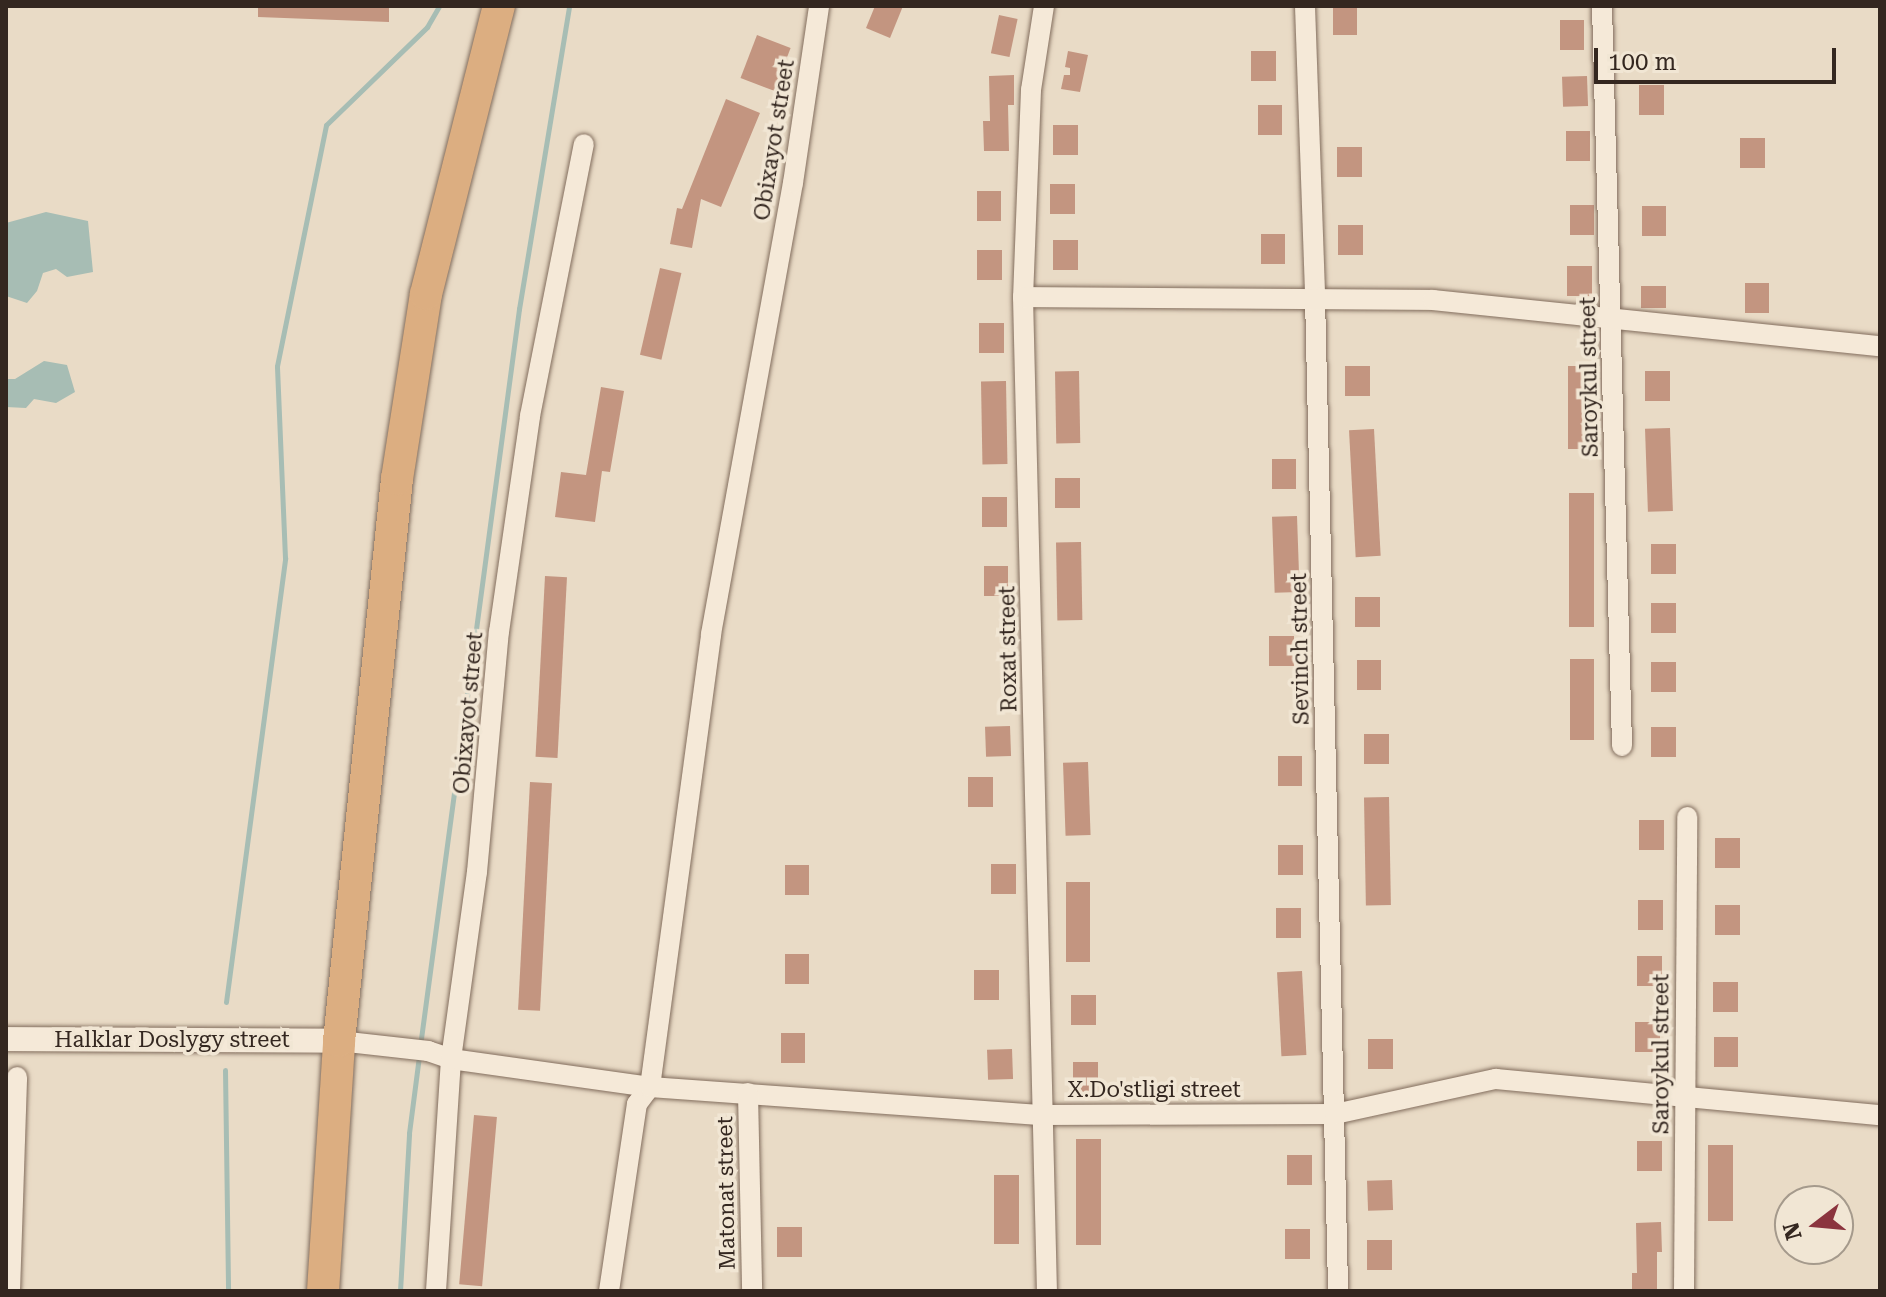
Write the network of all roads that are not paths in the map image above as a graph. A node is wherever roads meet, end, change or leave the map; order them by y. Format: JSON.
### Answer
{"nodes":[{"id":1,"x":499,"y":6,"type":"edge"},
{"id":2,"x":819,"y":6,"type":"edge"},
{"id":3,"x":1044,"y":6,"type":"edge"},
{"id":4,"x":1305,"y":6,"type":"edge"},
{"id":5,"x":1602,"y":6,"type":"edge"},
{"id":6,"x":584,"y":144,"type":"dead end"},
{"id":7,"x":1023,"y":297,"type":"junction"},
{"id":8,"x":1315,"y":297,"type":"junction"},
{"id":9,"x":1612,"y":316,"type":"junction"},
{"id":10,"x":1880,"y":346,"type":"edge"},
{"id":11,"x":1622,"y":746,"type":"dead end"},
{"id":12,"x":1687,"y":817,"type":"dead end"},
{"id":13,"x":6,"y":1039,"type":"edge"},
{"id":14,"x":339,"y":1041,"type":"junction"},
{"id":15,"x":451,"y":1059,"type":"junction"},
{"id":16,"x":17,"y":1077,"type":"dead end"},
{"id":17,"x":650,"y":1087,"type":"junction"},
{"id":18,"x":748,"y":1093,"type":"junction"},
{"id":19,"x":1684,"y":1096,"type":"junction"},
{"id":20,"x":1335,"y":1114,"type":"junction"},
{"id":21,"x":1043,"y":1115,"type":"junction"},
{"id":22,"x":1880,"y":1115,"type":"edge"},
{"id":23,"x":10,"y":1291,"type":"edge"},
{"id":24,"x":323,"y":1291,"type":"edge"},
{"id":25,"x":436,"y":1291,"type":"edge"},
{"id":26,"x":609,"y":1291,"type":"edge"},
{"id":27,"x":752,"y":1291,"type":"edge"},
{"id":28,"x":1047,"y":1291,"type":"edge"},
{"id":29,"x":1338,"y":1291,"type":"edge"},
{"id":30,"x":1684,"y":1291,"type":"edge"}],
"edges":[{"from":1,"to":14,"type":"highway"},
{"from":2,"to":17,"type":"street","name":"Obixayot street"},
{"from":3,"to":7,"type":"street","name":"Roxat street"},
{"from":4,"to":8,"type":"street","name":"Sevinch street"},
{"from":5,"to":9,"type":"street","name":"Saroykul street"},
{"from":6,"to":15,"type":"street","name":"Obixayot street"},
{"from":7,"to":8,"type":"street"},
{"from":7,"to":21,"type":"street","name":"Roxat street"},
{"from":8,"to":9,"type":"street"},
{"from":8,"to":20,"type":"street","name":"Sevinch street"},
{"from":9,"to":10,"type":"street"},
{"from":9,"to":11,"type":"street","name":"Saroykul street"},
{"from":12,"to":19,"type":"street","name":"Saroykul street"},
{"from":13,"to":14,"type":"street","name":"Halklar Doslygy street"},
{"from":14,"to":15,"type":"street","name":"X.Do'stligi street"},
{"from":14,"to":24,"type":"highway"},
{"from":15,"to":17,"type":"street","name":"X.Do'stligi street"},
{"from":15,"to":25,"type":"street","name":"Obixayot street"},
{"from":16,"to":23,"type":"street"},
{"from":17,"to":18,"type":"street","name":"X.Do'stligi street"},
{"from":17,"to":26,"type":"street","name":"Obixayot street"},
{"from":18,"to":21,"type":"street","name":"X.Do'stligi street"},
{"from":18,"to":27,"type":"street","name":"Matonat street"},
{"from":19,"to":20,"type":"street","name":"X.Do'stligi street"},
{"from":19,"to":22,"type":"street","name":"X.Do'stligi street"},
{"from":19,"to":30,"type":"street","name":"Saroykul street"},
{"from":20,"to":21,"type":"street","name":"X.Do'stligi street"},
{"from":20,"to":29,"type":"street","name":"Sevinch street"},
{"from":21,"to":28,"type":"street","name":"Roxat street"}]}
